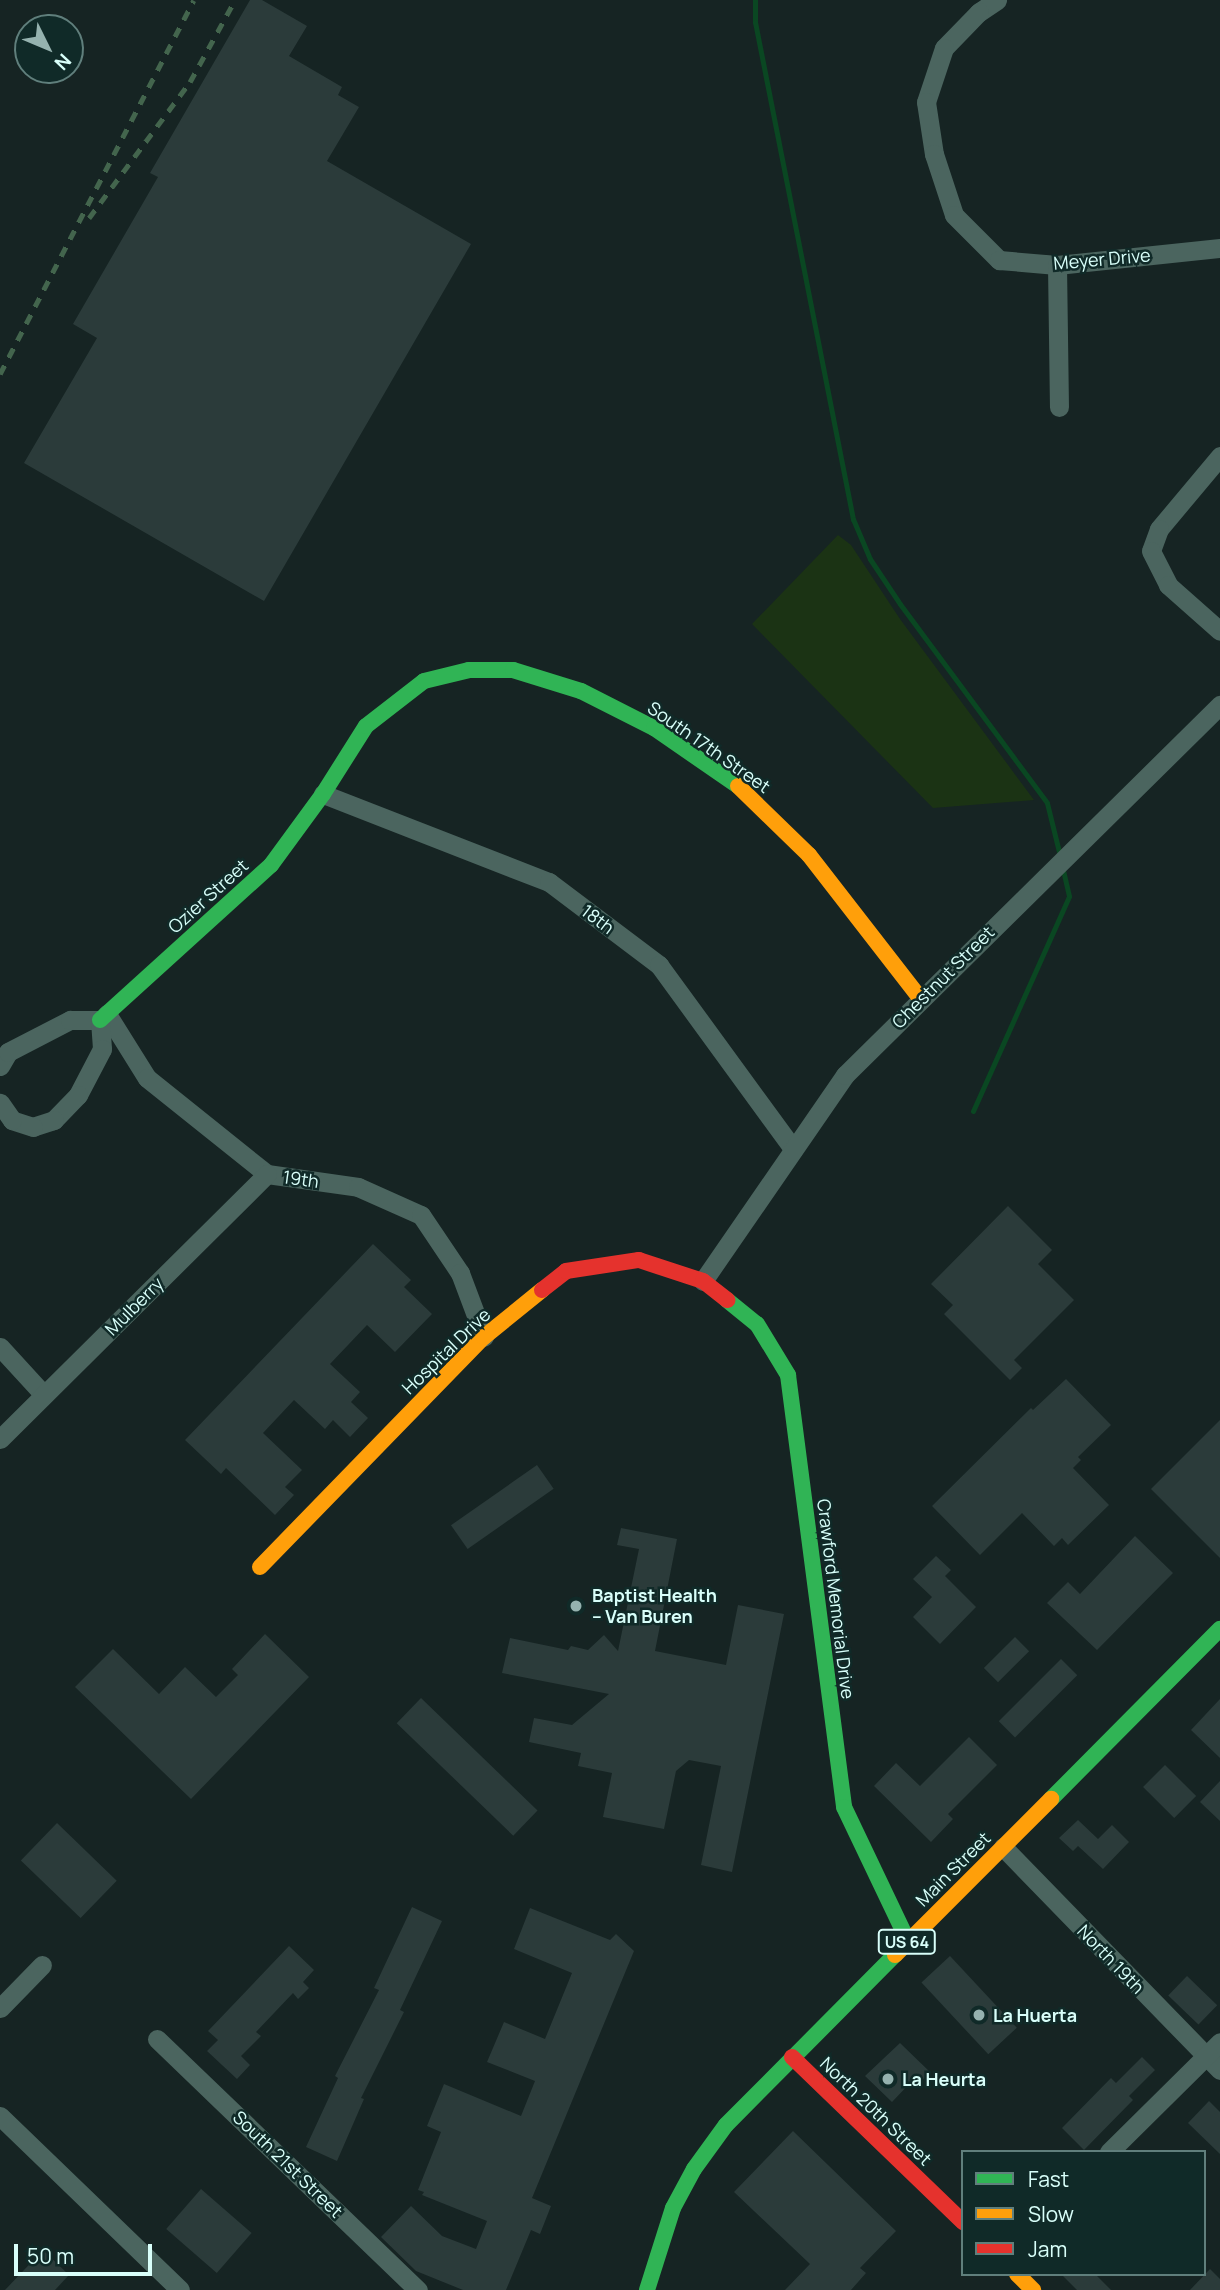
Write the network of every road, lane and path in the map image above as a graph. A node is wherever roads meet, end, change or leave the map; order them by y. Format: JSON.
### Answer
{"nodes":[{"id":1,"x":997,"y":0,"type":"edge"},
{"id":2,"x":1220,"y":247,"type":"edge"},
{"id":3,"x":1057,"y":265,"type":"junction"},
{"id":4,"x":1059,"y":407,"type":"dead end"},
{"id":5,"x":1220,"y":456,"type":"edge"},
{"id":6,"x":1220,"y":631,"type":"edge"},
{"id":7,"x":1220,"y":705,"type":"edge"},
{"id":8,"x":323,"y":794,"type":"junction"},
{"id":9,"x":920,"y":998,"type":"junction"},
{"id":10,"x":103,"y":1017,"type":"junction"},
{"id":11,"x":0,"y":1066,"type":"edge"},
{"id":12,"x":0,"y":1103,"type":"edge"},
{"id":13,"x":793,"y":1149,"type":"junction"},
{"id":14,"x":267,"y":1174,"type":"junction"},
{"id":15,"x":703,"y":1281,"type":"junction"},
{"id":16,"x":484,"y":1336,"type":"junction"},
{"id":17,"x":0,"y":1347,"type":"edge"},
{"id":18,"x":44,"y":1395,"type":"junction"},
{"id":19,"x":0,"y":1439,"type":"edge"},
{"id":20,"x":260,"y":1567,"type":"dead end"},
{"id":21,"x":1216,"y":1642,"type":"edge"},
{"id":22,"x":1003,"y":1847,"type":"junction"},
{"id":23,"x":908,"y":1941,"type":"junction"},
{"id":24,"x":42,"y":1965,"type":"dead end"},
{"id":25,"x":0,"y":2008,"type":"edge"},
{"id":26,"x":157,"y":2039,"type":"dead end"},
{"id":27,"x":1220,"y":2042,"type":"edge"},
{"id":28,"x":792,"y":2057,"type":"junction"},
{"id":29,"x":1205,"y":2057,"type":"junction"},
{"id":30,"x":1220,"y":2070,"type":"edge"},
{"id":31,"x":0,"y":2116,"type":"edge"},
{"id":32,"x":1111,"y":2150,"type":"edge"},
{"id":33,"x":961,"y":2220,"type":"edge"},
{"id":34,"x":1019,"y":2276,"type":"edge"},
{"id":35,"x":180,"y":2290,"type":"edge"},
{"id":36,"x":418,"y":2290,"type":"edge"},
{"id":37,"x":647,"y":2290,"type":"edge"},
{"id":38,"x":1033,"y":2290,"type":"edge"}],
"edges":[{"from":1,"to":3,"type":"street","name":"Meyer Drive"},
{"from":2,"to":3,"type":"street","name":"Meyer Drive"},
{"from":3,"to":4,"type":"street"},
{"from":5,"to":6,"type":"street"},
{"from":7,"to":9,"type":"street","name":"Chestnut Street"},
{"from":8,"to":9,"type":"street","name":"South 17th Street"},
{"from":8,"to":10,"type":"street","name":"Ozier Street"},
{"from":8,"to":13,"type":"street","name":"18th"},
{"from":9,"to":13,"type":"street","name":"Chestnut Street"},
{"from":10,"to":11,"type":"street"},
{"from":10,"to":12,"type":"street"},
{"from":10,"to":14,"type":"street","name":"19th"},
{"from":13,"to":15,"type":"street","name":"Chestnut Street"},
{"from":14,"to":16,"type":"street","name":"19th"},
{"from":14,"to":18,"type":"street","name":"Mulberry"},
{"from":15,"to":16,"type":"street","name":"Hospital Drive"},
{"from":15,"to":23,"type":"street","name":"Crawford Memorial Drive"},
{"from":16,"to":20,"type":"street","name":"Hospital Drive"},
{"from":17,"to":18,"type":"street"},
{"from":18,"to":19,"type":"street","name":"Mulberry"},
{"from":21,"to":22,"type":"street","name":"Main Street","number":"US 64"},
{"from":22,"to":23,"type":"street","name":"Main Street","number":"US 64"},
{"from":22,"to":29,"type":"street","name":"North 19th"},
{"from":23,"to":28,"type":"street","name":"Main Street","number":"US 64"},
{"from":24,"to":25,"type":"street"},
{"from":26,"to":36,"type":"street","name":"South 21st Street"},
{"from":27,"to":29,"type":"street"},
{"from":28,"to":33,"type":"street","name":"North 20th Street"},
{"from":28,"to":37,"type":"street","name":"Main Street","number":"US 64"},
{"from":29,"to":30,"type":"street","name":"North 19th"},
{"from":29,"to":32,"type":"street"},
{"from":31,"to":35,"type":"street"},
{"from":34,"to":38,"type":"street"}]}
